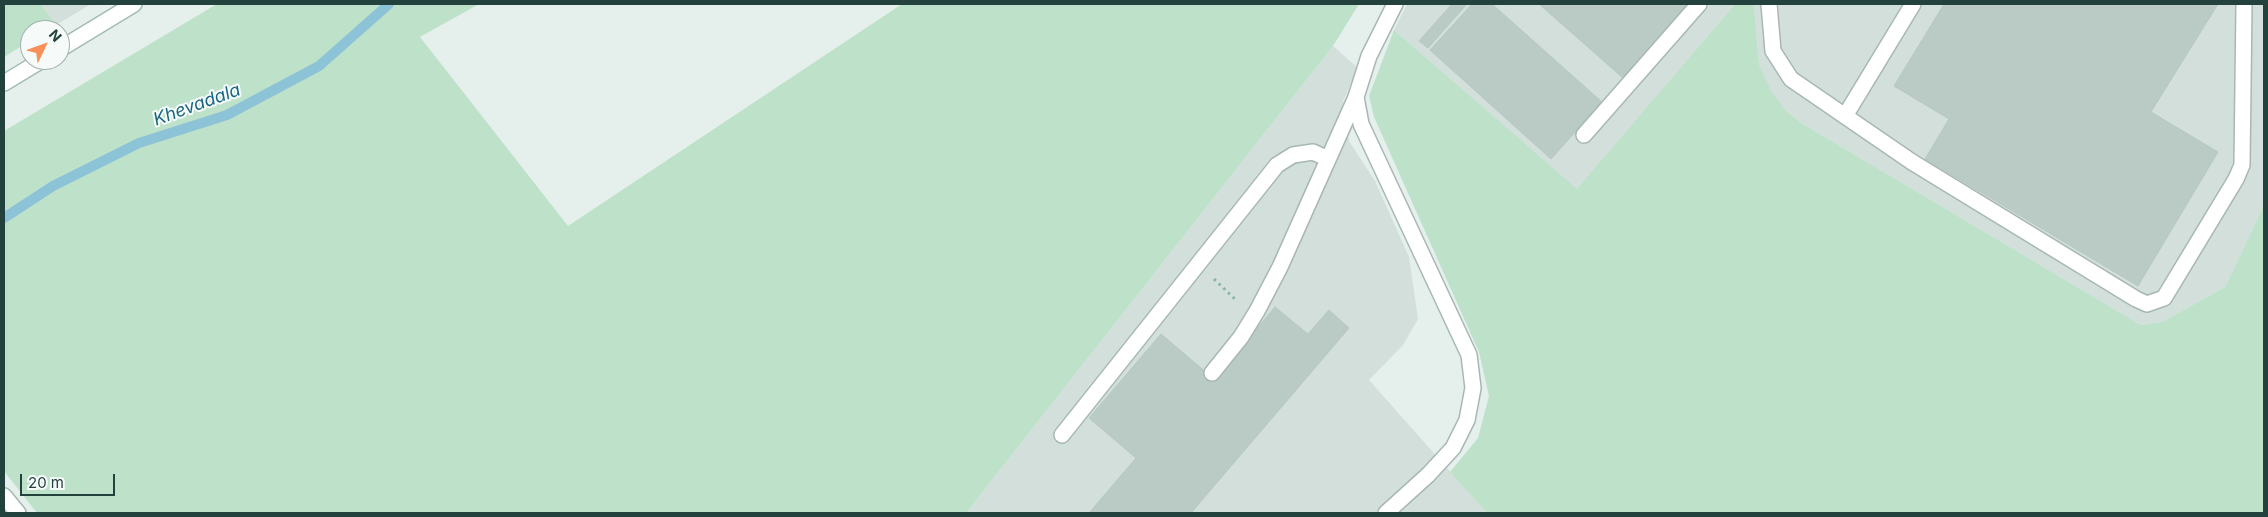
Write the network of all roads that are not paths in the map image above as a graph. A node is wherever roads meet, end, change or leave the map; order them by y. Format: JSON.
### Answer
{"nodes":[{"id":1,"x":134,"y":4,"type":"edge"},
{"id":2,"x":1395,"y":4,"type":"edge"},
{"id":3,"x":1699,"y":4,"type":"edge"},
{"id":4,"x":1769,"y":4,"type":"edge"},
{"id":5,"x":1913,"y":4,"type":"edge"},
{"id":6,"x":2244,"y":4,"type":"edge"},
{"id":7,"x":70,"y":43,"type":"edge"},
{"id":8,"x":25,"y":70,"type":"edge"},
{"id":9,"x":4,"y":83,"type":"edge"},
{"id":10,"x":1356,"y":97,"type":"junction"},
{"id":11,"x":1845,"y":116,"type":"junction"},
{"id":12,"x":1584,"y":135,"type":"dead end"},
{"id":13,"x":1328,"y":159,"type":"junction"},
{"id":14,"x":1212,"y":373,"type":"dead end"},
{"id":15,"x":1062,"y":435,"type":"dead end"},
{"id":16,"x":4,"y":496,"type":"edge"},
{"id":17,"x":18,"y":513,"type":"edge"},
{"id":18,"x":1386,"y":513,"type":"edge"}],
"edges":[{"from":1,"to":7,"type":"street"},
{"from":2,"to":10,"type":"street"},
{"from":3,"to":12,"type":"street"},
{"from":4,"to":11,"type":"street"},
{"from":5,"to":11,"type":"street"},
{"from":6,"to":11,"type":"street"},
{"from":8,"to":9,"type":"street"},
{"from":10,"to":13,"type":"street"},
{"from":10,"to":18,"type":"street"},
{"from":13,"to":14,"type":"street"},
{"from":13,"to":15,"type":"street"},
{"from":16,"to":17,"type":"street"}]}
